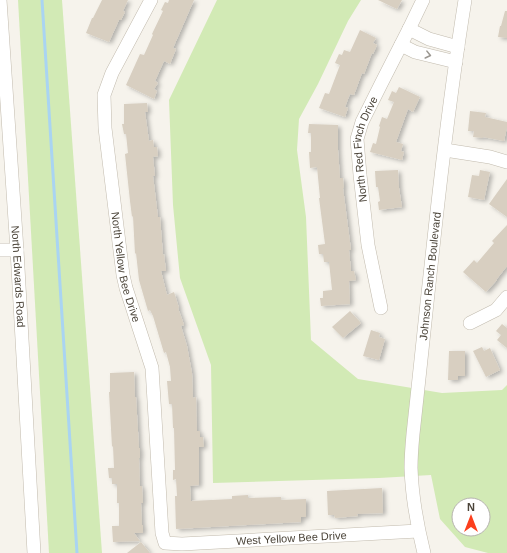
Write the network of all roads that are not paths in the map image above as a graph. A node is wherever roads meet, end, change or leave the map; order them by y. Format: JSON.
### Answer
{"nodes":[{"id":1,"x":0,"y":0,"type":"edge"},
{"id":2,"x":151,"y":0,"type":"edge"},
{"id":3,"x":423,"y":0,"type":"edge"},
{"id":4,"x":466,"y":0,"type":"edge"},
{"id":5,"x":409,"y":29,"type":"junction"},
{"id":6,"x":401,"y":45,"type":"junction"},
{"id":7,"x":458,"y":47,"type":"junction"},
{"id":8,"x":456,"y":62,"type":"junction"},
{"id":9,"x":445,"y":150,"type":"junction"},
{"id":10,"x":507,"y":162,"type":"edge"},
{"id":11,"x":0,"y":250,"type":"edge"},
{"id":12,"x":17,"y":250,"type":"junction"},
{"id":13,"x":507,"y":297,"type":"edge"},
{"id":14,"x":381,"y":308,"type":"dead end"},
{"id":15,"x":470,"y":323,"type":"dead end"},
{"id":16,"x":418,"y":531,"type":"junction"},
{"id":17,"x":165,"y":543,"type":"joint"},
{"id":18,"x":34,"y":553,"type":"edge"},
{"id":19,"x":424,"y":553,"type":"edge"}],
"edges":[{"from":1,"to":12,"type":"street","name":"North Edwards Road"},
{"from":2,"to":17,"type":"street","name":"North Yellow Bee Drive"},
{"from":3,"to":5,"type":"street","name":"North Red Finch Drive"},
{"from":4,"to":7,"type":"street","name":"Johnson Ranch Boulevard"},
{"from":5,"to":6,"type":"street","name":"North Red Finch Drive"},
{"from":5,"to":7,"type":"street"},
{"from":6,"to":8,"type":"street","one_way":true},
{"from":6,"to":14,"type":"street","name":"North Red Finch Drive"},
{"from":7,"to":8,"type":"street","name":"Johnson Ranch Boulevard"},
{"from":8,"to":9,"type":"street","name":"Johnson Ranch Boulevard"},
{"from":9,"to":10,"type":"street"},
{"from":9,"to":16,"type":"street","name":"Johnson Ranch Boulevard"},
{"from":11,"to":12,"type":"street"},
{"from":12,"to":18,"type":"street","name":"North Edwards Road"},
{"from":13,"to":15,"type":"street"},
{"from":16,"to":17,"type":"street","name":"West Yellow Bee Drive"},
{"from":16,"to":19,"type":"street","name":"Johnson Ranch Boulevard"}]}
